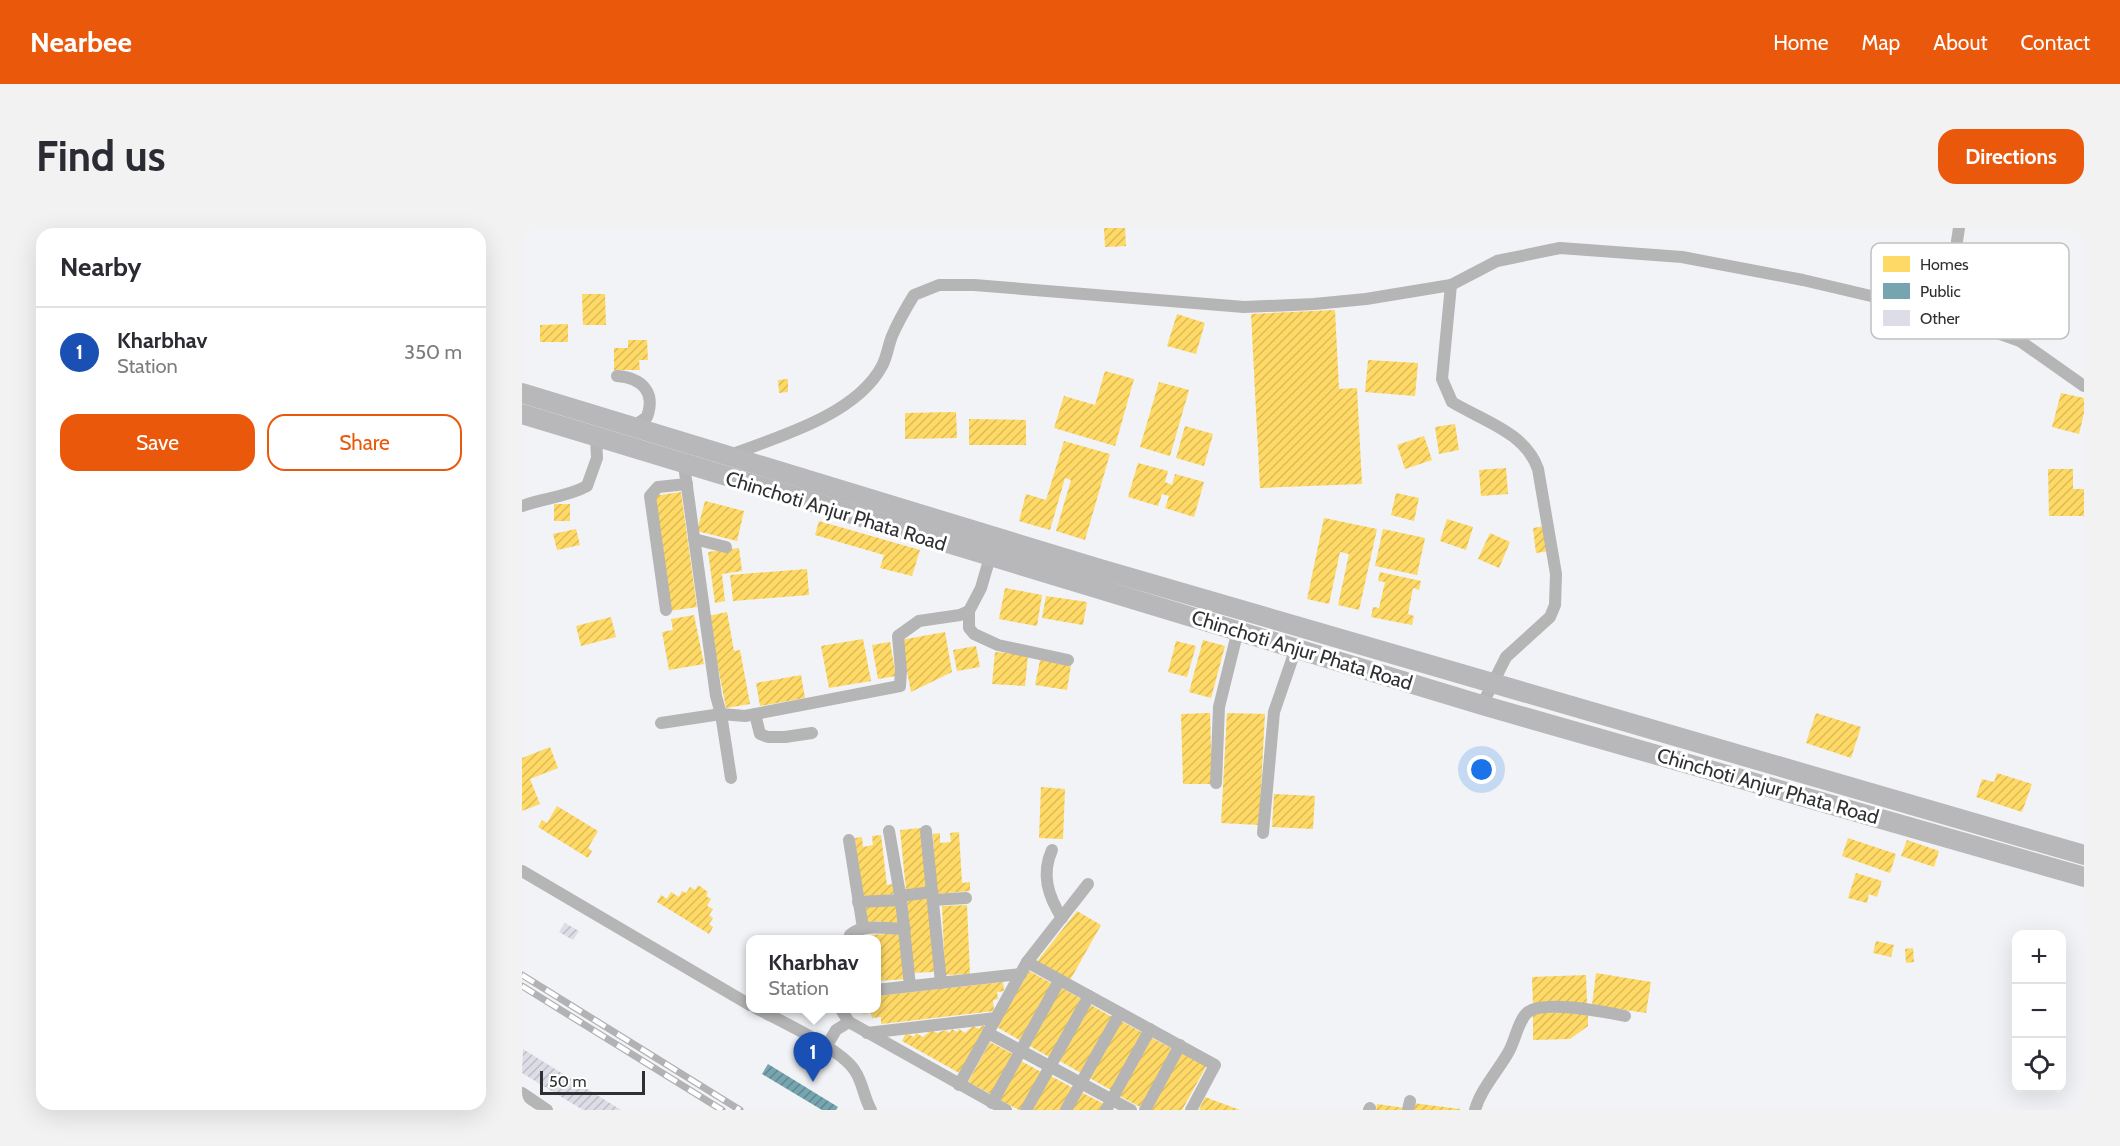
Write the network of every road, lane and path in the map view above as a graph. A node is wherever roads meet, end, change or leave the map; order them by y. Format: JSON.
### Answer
{"nodes":[{"id":1,"x":1959,"y":228,"type":"edge"},
{"id":2,"x":1957,"y":243,"type":"edge"},
{"id":3,"x":1451,"y":285,"type":"junction"},
{"id":4,"x":1871,"y":296,"type":"edge"},
{"id":5,"x":2015,"y":339,"type":"edge"},
{"id":6,"x":617,"y":376,"type":"dead end"},
{"id":7,"x":2084,"y":386,"type":"edge"},
{"id":8,"x":522,"y":393,"type":"edge"},
{"id":9,"x":522,"y":414,"type":"edge"},
{"id":10,"x":633,"y":427,"type":"junction"},
{"id":11,"x":596,"y":437,"type":"junction"},
{"id":12,"x":676,"y":440,"type":"junction"},
{"id":13,"x":727,"y":456,"type":"junction"},
{"id":14,"x":680,"y":470,"type":"junction"},
{"id":15,"x":522,"y":506,"type":"edge"},
{"id":16,"x":694,"y":539,"type":"junction"},
{"id":17,"x":726,"y":547,"type":"dead end"},
{"id":18,"x":990,"y":557,"type":"junction"},
{"id":19,"x":666,"y":610,"type":"dead end"},
{"id":20,"x":969,"y":610,"type":"junction"},
{"id":21,"x":1238,"y":630,"type":"junction"},
{"id":22,"x":1296,"y":648,"type":"junction"},
{"id":23,"x":1068,"y":660,"type":"dead end"},
{"id":24,"x":1492,"y":684,"type":"junction"},
{"id":25,"x":1482,"y":705,"type":"junction"},
{"id":26,"x":721,"y":714,"type":"junction"},
{"id":27,"x":755,"y":714,"type":"junction"},
{"id":28,"x":662,"y":723,"type":"dead end"},
{"id":29,"x":812,"y":733,"type":"dead end"},
{"id":30,"x":731,"y":778,"type":"dead end"},
{"id":31,"x":1216,"y":783,"type":"dead end"},
{"id":32,"x":889,"y":831,"type":"dead end"},
{"id":33,"x":926,"y":831,"type":"dead end"},
{"id":34,"x":1263,"y":833,"type":"dead end"},
{"id":35,"x":849,"y":840,"type":"dead end"},
{"id":36,"x":1052,"y":850,"type":"dead end"},
{"id":37,"x":2084,"y":855,"type":"edge"},
{"id":38,"x":522,"y":871,"type":"edge"},
{"id":39,"x":2084,"y":877,"type":"edge"},
{"id":40,"x":1088,"y":884,"type":"dead end"},
{"id":41,"x":932,"y":896,"type":"junction"},
{"id":42,"x":966,"y":897,"type":"dead end"},
{"id":43,"x":901,"y":898,"type":"junction"},
{"id":44,"x":858,"y":902,"type":"junction"},
{"id":45,"x":1062,"y":918,"type":"junction"},
{"id":46,"x":863,"y":928,"type":"junction"},
{"id":47,"x":905,"y":929,"type":"junction"},
{"id":48,"x":852,"y":935,"type":"edge"},
{"id":49,"x":1024,"y":968,"type":"junction"},
{"id":50,"x":1059,"y":981,"type":"junction"},
{"id":51,"x":941,"y":983,"type":"junction"},
{"id":52,"x":910,"y":986,"type":"junction"},
{"id":53,"x":881,"y":989,"type":"edge"},
{"id":54,"x":1089,"y":996,"type":"junction"},
{"id":55,"x":746,"y":1003,"type":"edge"},
{"id":56,"x":1120,"y":1012,"type":"junction"},
{"id":57,"x":765,"y":1013,"type":"edge"},
{"id":58,"x":843,"y":1013,"type":"edge"},
{"id":59,"x":1625,"y":1016,"type":"dead end"},
{"id":60,"x":996,"y":1018,"type":"junction"},
{"id":61,"x":849,"y":1022,"type":"junction"},
{"id":62,"x":1150,"y":1029,"type":"junction"},
{"id":63,"x":867,"y":1033,"type":"junction"},
{"id":64,"x":988,"y":1033,"type":"junction"},
{"id":65,"x":1180,"y":1046,"type":"junction"},
{"id":66,"x":826,"y":1047,"type":"junction"},
{"id":67,"x":1021,"y":1051,"type":"junction"},
{"id":68,"x":1050,"y":1066,"type":"junction"},
{"id":69,"x":1081,"y":1083,"type":"junction"},
{"id":70,"x":959,"y":1085,"type":"junction"},
{"id":71,"x":522,"y":1093,"type":"edge"},
{"id":72,"x":992,"y":1103,"type":"junction"},
{"id":73,"x":1109,"y":1105,"type":"edge"},
{"id":74,"x":547,"y":1110,"type":"edge"},
{"id":75,"x":871,"y":1110,"type":"edge"},
{"id":76,"x":1006,"y":1110,"type":"edge"},
{"id":77,"x":1026,"y":1110,"type":"edge"},
{"id":78,"x":1066,"y":1110,"type":"edge"},
{"id":79,"x":1131,"y":1110,"type":"edge"},
{"id":80,"x":1145,"y":1110,"type":"edge"},
{"id":81,"x":1191,"y":1110,"type":"edge"},
{"id":82,"x":1475,"y":1110,"type":"edge"}],
"edges":[{"from":1,"to":2,"type":"street"},
{"from":3,"to":4,"type":"street"},
{"from":3,"to":13,"type":"street"},
{"from":3,"to":24,"type":"street"},
{"from":5,"to":7,"type":"street"},
{"from":6,"to":10,"type":"street"},
{"from":8,"to":10,"type":"main road","name":"Chinchoti Anjur Phata Road"},
{"from":9,"to":11,"type":"main road","name":"Chinchoti Anjur Phata Road"},
{"from":10,"to":12,"type":"main road","name":"Chinchoti Anjur Phata Road"},
{"from":11,"to":14,"type":"main road","name":"Chinchoti Anjur Phata Road"},
{"from":11,"to":15,"type":"street"},
{"from":12,"to":13,"type":"main road","name":"Chinchoti Anjur Phata Road"},
{"from":12,"to":14,"type":"main road"},
{"from":13,"to":24,"type":"main road","name":"Chinchoti Anjur Phata Road"},
{"from":14,"to":16,"type":"street"},
{"from":14,"to":18,"type":"main road","name":"Chinchoti Anjur Phata Road"},
{"from":14,"to":19,"type":"street"},
{"from":16,"to":17,"type":"street"},
{"from":16,"to":26,"type":"street"},
{"from":18,"to":20,"type":"street"},
{"from":18,"to":21,"type":"main road","name":"Chinchoti Anjur Phata Road"},
{"from":20,"to":23,"type":"street"},
{"from":20,"to":27,"type":"street"},
{"from":21,"to":22,"type":"main road","name":"Chinchoti Anjur Phata Road"},
{"from":21,"to":31,"type":"street"},
{"from":22,"to":25,"type":"main road","name":"Chinchoti Anjur Phata Road"},
{"from":22,"to":34,"type":"street"},
{"from":24,"to":25,"type":"street"},
{"from":24,"to":37,"type":"main road","name":"Chinchoti Anjur Phata Road"},
{"from":25,"to":39,"type":"main road","name":"Chinchoti Anjur Phata Road"},
{"from":26,"to":27,"type":"street"},
{"from":26,"to":28,"type":"street"},
{"from":26,"to":30,"type":"street"},
{"from":27,"to":29,"type":"street"},
{"from":32,"to":43,"type":"street"},
{"from":33,"to":41,"type":"street"},
{"from":35,"to":44,"type":"street"},
{"from":36,"to":45,"type":"street"},
{"from":38,"to":55,"type":"street"},
{"from":40,"to":45,"type":"street"},
{"from":41,"to":42,"type":"street"},
{"from":41,"to":43,"type":"street"},
{"from":41,"to":51,"type":"street"},
{"from":43,"to":44,"type":"street"},
{"from":43,"to":47,"type":"street"},
{"from":44,"to":46,"type":"street"},
{"from":45,"to":49,"type":"street"},
{"from":46,"to":47,"type":"street"},
{"from":46,"to":48,"type":"street"},
{"from":47,"to":52,"type":"street"},
{"from":49,"to":50,"type":"street"},
{"from":49,"to":51,"type":"street"},
{"from":49,"to":60,"type":"street"},
{"from":50,"to":54,"type":"street"},
{"from":50,"to":67,"type":"street"},
{"from":51,"to":52,"type":"street"},
{"from":52,"to":53,"type":"street"},
{"from":54,"to":56,"type":"street"},
{"from":54,"to":68,"type":"street"},
{"from":56,"to":62,"type":"street"},
{"from":56,"to":69,"type":"street"},
{"from":57,"to":66,"type":"street"},
{"from":58,"to":61,"type":"street"},
{"from":59,"to":82,"type":"street"},
{"from":60,"to":63,"type":"street"},
{"from":60,"to":64,"type":"street"},
{"from":61,"to":63,"type":"street"},
{"from":61,"to":66,"type":"street"},
{"from":62,"to":65,"type":"street"},
{"from":62,"to":73,"type":"street"},
{"from":63,"to":70,"type":"street"},
{"from":64,"to":67,"type":"street"},
{"from":64,"to":70,"type":"street"},
{"from":65,"to":80,"type":"street"},
{"from":65,"to":81,"type":"street"},
{"from":66,"to":75,"type":"street"},
{"from":67,"to":68,"type":"street"},
{"from":67,"to":72,"type":"street"},
{"from":68,"to":69,"type":"street"},
{"from":68,"to":77,"type":"street"},
{"from":69,"to":73,"type":"street"},
{"from":69,"to":78,"type":"street"},
{"from":70,"to":72,"type":"street"},
{"from":71,"to":74,"type":"street"},
{"from":72,"to":76,"type":"street"},
{"from":73,"to":79,"type":"street"}]}
